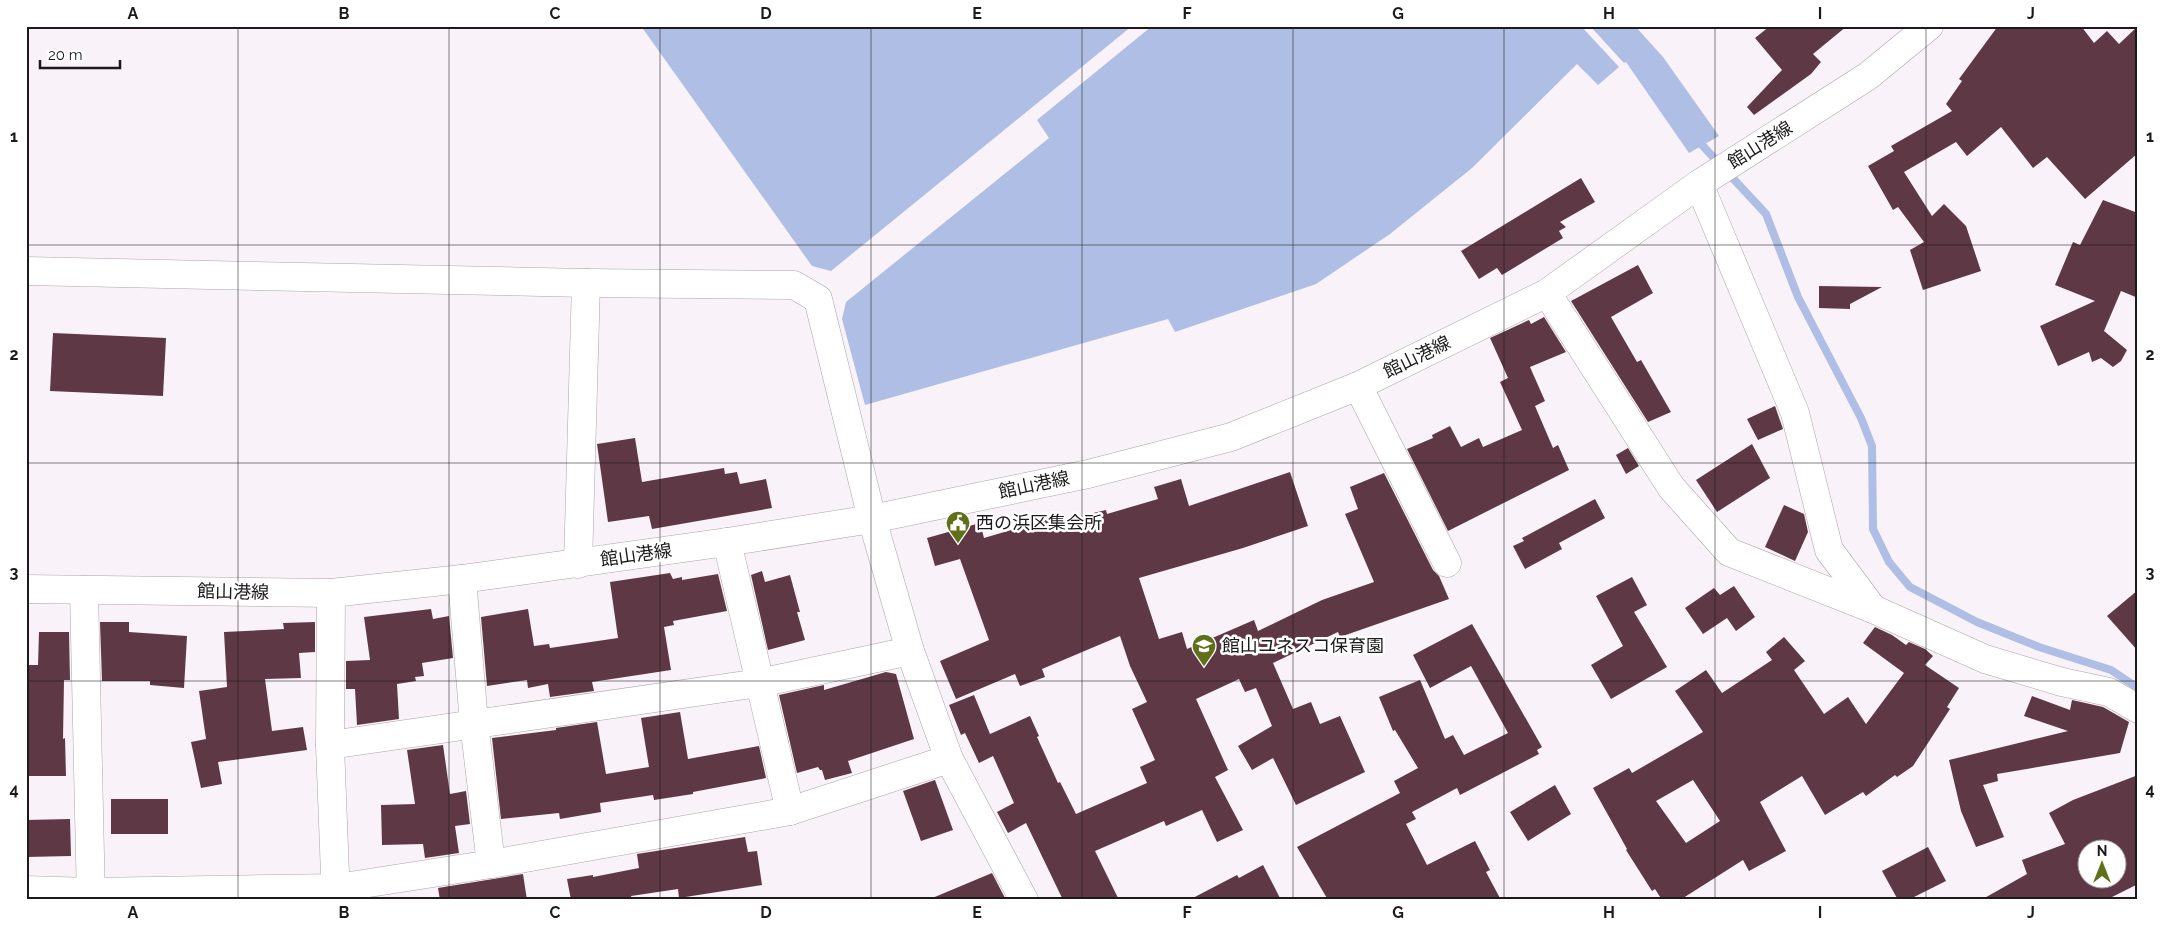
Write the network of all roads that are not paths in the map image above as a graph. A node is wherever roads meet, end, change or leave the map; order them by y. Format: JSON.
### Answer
{"nodes":[{"id":1,"x":1929,"y":26,"type":"edge"},
{"id":2,"x":1702,"y":182,"type":"junction"},
{"id":3,"x":26,"y":271,"type":"edge"},
{"id":4,"x":586,"y":283,"type":"junction"},
{"id":5,"x":1547,"y":294,"type":"junction"},
{"id":6,"x":1358,"y":386,"type":"junction"},
{"id":7,"x":872,"y":519,"type":"junction"},
{"id":8,"x":727,"y":542,"type":"junction"},
{"id":9,"x":1447,"y":563,"type":"dead end"},
{"id":10,"x":578,"y":564,"type":"junction"},
{"id":11,"x":462,"y":579,"type":"junction"},
{"id":12,"x":26,"y":590,"type":"edge"},
{"id":13,"x":84,"y":590,"type":"junction"},
{"id":14,"x":331,"y":593,"type":"junction"},
{"id":15,"x":1873,"y":609,"type":"junction"},
{"id":16,"x":910,"y":651,"type":"junction"},
{"id":17,"x":759,"y":683,"type":"junction"},
{"id":18,"x":2138,"y":708,"type":"edge"},
{"id":19,"x":474,"y":724,"type":"junction"},
{"id":20,"x":330,"y":745,"type":"junction"},
{"id":21,"x":949,"y":759,"type":"junction"},
{"id":22,"x":790,"y":811,"type":"junction"},
{"id":23,"x":491,"y":864,"type":"junction"},
{"id":24,"x":26,"y":890,"type":"edge"},
{"id":25,"x":337,"y":894,"type":"edge"},
{"id":26,"x":91,"y":896,"type":"edge"},
{"id":27,"x":1024,"y":900,"type":"edge"}],
"edges":[{"from":1,"to":2,"type":"street","name":"館山港線"},
{"from":2,"to":5,"type":"street","name":"館山港線"},
{"from":2,"to":15,"type":"street"},
{"from":3,"to":4,"type":"street"},
{"from":4,"to":7,"type":"street"},
{"from":4,"to":10,"type":"street"},
{"from":5,"to":6,"type":"street","name":"館山港線"},
{"from":5,"to":15,"type":"street"},
{"from":6,"to":7,"type":"street","name":"館山港線"},
{"from":6,"to":9,"type":"street"},
{"from":7,"to":8,"type":"street","name":"館山港線"},
{"from":7,"to":16,"type":"street"},
{"from":8,"to":10,"type":"street","name":"館山港線"},
{"from":8,"to":17,"type":"street"},
{"from":10,"to":11,"type":"street","name":"館山港線"},
{"from":11,"to":14,"type":"street","name":"館山港線"},
{"from":11,"to":19,"type":"street"},
{"from":12,"to":13,"type":"street","name":"館山港線"},
{"from":13,"to":14,"type":"street","name":"館山港線"},
{"from":13,"to":26,"type":"street"},
{"from":14,"to":20,"type":"street"},
{"from":15,"to":18,"type":"street"},
{"from":16,"to":17,"type":"street"},
{"from":16,"to":21,"type":"street"},
{"from":17,"to":19,"type":"street"},
{"from":17,"to":22,"type":"street"},
{"from":19,"to":20,"type":"street"},
{"from":19,"to":23,"type":"street"},
{"from":20,"to":25,"type":"street"},
{"from":21,"to":22,"type":"street"},
{"from":21,"to":27,"type":"street"},
{"from":22,"to":23,"type":"street"},
{"from":23,"to":25,"type":"street"},
{"from":24,"to":26,"type":"street"},
{"from":25,"to":26,"type":"street"}]}
